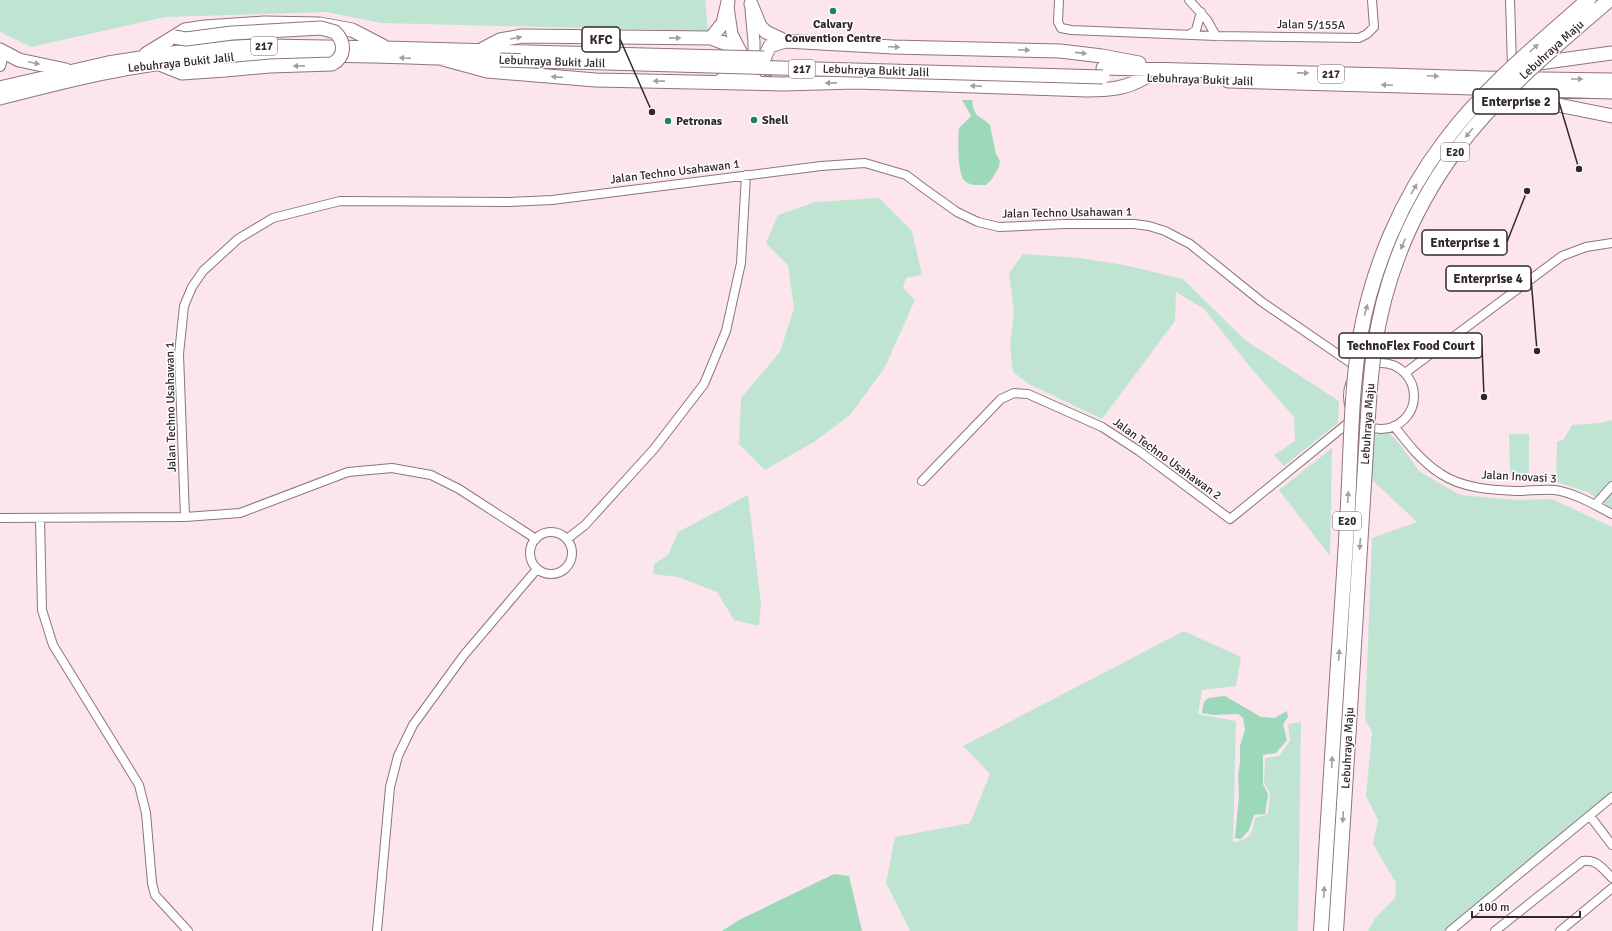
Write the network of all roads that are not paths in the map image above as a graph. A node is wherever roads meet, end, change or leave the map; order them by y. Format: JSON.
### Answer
{"nodes":[{"id":1,"x":1059,"y":0,"type":"edge"},
{"id":2,"x":1189,"y":0,"type":"edge"},
{"id":3,"x":1372,"y":0,"type":"edge"},
{"id":4,"x":1510,"y":0,"type":"edge"},
{"id":5,"x":1588,"y":0,"type":"edge"},
{"id":6,"x":1609,"y":0,"type":"edge"},
{"id":7,"x":727,"y":1,"type":"edge"},
{"id":8,"x":750,"y":2,"type":"edge"},
{"id":9,"x":1201,"y":12,"type":"junction"},
{"id":10,"x":753,"y":31,"type":"junction"},
{"id":11,"x":732,"y":34,"type":"junction"},
{"id":12,"x":1189,"y":34,"type":"junction"},
{"id":13,"x":1216,"y":36,"type":"junction"},
{"id":14,"x":174,"y":37,"type":"junction"},
{"id":15,"x":710,"y":38,"type":"junction"},
{"id":16,"x":786,"y":41,"type":"junction"},
{"id":17,"x":386,"y":48,"type":"junction"},
{"id":18,"x":0,"y":50,"type":"edge"},
{"id":19,"x":479,"y":50,"type":"junction"},
{"id":20,"x":1612,"y":53,"type":"edge"},
{"id":21,"x":0,"y":55,"type":"edge"},
{"id":22,"x":142,"y":57,"type":"junction"},
{"id":23,"x":443,"y":59,"type":"junction"},
{"id":24,"x":748,"y":63,"type":"junction"},
{"id":25,"x":160,"y":64,"type":"junction"},
{"id":26,"x":0,"y":66,"type":"edge"},
{"id":27,"x":1512,"y":66,"type":"junction"},
{"id":28,"x":70,"y":71,"type":"junction"},
{"id":29,"x":1180,"y":71,"type":"junction"},
{"id":30,"x":1103,"y":72,"type":"junction"},
{"id":31,"x":1144,"y":78,"type":"junction"},
{"id":32,"x":1612,"y":80,"type":"edge"},
{"id":33,"x":718,"y":82,"type":"junction"},
{"id":34,"x":732,"y":82,"type":"junction"},
{"id":35,"x":760,"y":84,"type":"junction"},
{"id":36,"x":783,"y":84,"type":"junction"},
{"id":37,"x":1482,"y":84,"type":"junction"},
{"id":38,"x":0,"y":88,"type":"edge"},
{"id":39,"x":1612,"y":92,"type":"edge"},
{"id":40,"x":0,"y":98,"type":"edge"},
{"id":41,"x":1612,"y":116,"type":"edge"},
{"id":42,"x":746,"y":175,"type":"junction"},
{"id":43,"x":1612,"y":244,"type":"edge"},
{"id":44,"x":1360,"y":370,"type":"junction"},
{"id":45,"x":1405,"y":373,"type":"junction"},
{"id":46,"x":1355,"y":417,"type":"junction"},
{"id":47,"x":1394,"y":426,"type":"junction"},
{"id":48,"x":922,"y":481,"type":"dead end"},
{"id":49,"x":1612,"y":486,"type":"edge"},
{"id":50,"x":1595,"y":504,"type":"junction"},
{"id":51,"x":1612,"y":514,"type":"edge"},
{"id":52,"x":185,"y":517,"type":"junction"},
{"id":53,"x":0,"y":518,"type":"edge"},
{"id":54,"x":40,"y":518,"type":"junction"},
{"id":55,"x":536,"y":539,"type":"junction"},
{"id":56,"x":567,"y":539,"type":"junction"},
{"id":57,"x":537,"y":569,"type":"junction"},
{"id":58,"x":1612,"y":797,"type":"edge"},
{"id":59,"x":1590,"y":816,"type":"junction"},
{"id":60,"x":1612,"y":845,"type":"edge"},
{"id":61,"x":1612,"y":878,"type":"edge"},
{"id":62,"x":1612,"y":888,"type":"edge"},
{"id":63,"x":188,"y":931,"type":"edge"},
{"id":64,"x":377,"y":931,"type":"edge"},
{"id":65,"x":1321,"y":931,"type":"edge"},
{"id":66,"x":1336,"y":931,"type":"edge"},
{"id":67,"x":1450,"y":931,"type":"edge"},
{"id":68,"x":1496,"y":931,"type":"edge"},
{"id":69,"x":1560,"y":931,"type":"edge"}],
"edges":[{"from":1,"to":12,"type":"street","name":"Jalan 5/155A"},
{"from":2,"to":9,"type":"street"},
{"from":3,"to":13,"type":"street","name":"Jalan 5/155A"},
{"from":4,"to":27,"type":"street"},
{"from":65,"to":5,"type":"highway","name":"Lebuhraya Maju","number":"E20","one_way":true,"bridge":true},
{"from":6,"to":66,"type":"highway","name":"Lebuhraya Maju","number":"E20","one_way":true,"bridge":true},
{"from":7,"to":11,"type":"main road"},
{"from":7,"to":15,"type":"highway"},
{"from":8,"to":10,"type":"main road"},
{"from":8,"to":16,"type":"highway"},
{"from":9,"to":12,"type":"street"},
{"from":9,"to":13,"type":"street"},
{"from":10,"to":11,"type":"main road"},
{"from":10,"to":24,"type":"main road"},
{"from":11,"to":24,"type":"main road"},
{"from":12,"to":13,"type":"street","name":"Jalan 5/155A"},
{"from":14,"to":17,"type":"highway"},
{"from":14,"to":22,"type":"highway"},
{"from":14,"to":25,"type":"highway","one_way":true,"bridge":true},
{"from":19,"to":15,"type":"highway","one_way":true},
{"from":15,"to":33,"type":"highway"},
{"from":16,"to":29,"type":"highway","one_way":true},
{"from":16,"to":36,"type":"highway"},
{"from":17,"to":19,"type":"highway","name":"Lebuhraya Bukit Jalil","number":"217"},
{"from":17,"to":22,"type":"highway","name":"Lebuhraya Bukit Jalil","number":"217"},
{"from":18,"to":28,"type":"highway","one_way":true},
{"from":19,"to":30,"type":"highway","name":"Lebuhraya Bukit Jalil","number":"217","bridge":true},
{"from":20,"to":27,"type":"highway"},
{"from":21,"to":26,"type":"street"},
{"from":22,"to":28,"type":"highway","name":"Lebuhraya Bukit Jalil","number":"217"},
{"from":23,"to":25,"type":"highway","name":"Lebuhraya Bukit Jalil","number":"217","one_way":true},
{"from":23,"to":30,"type":"highway","name":"Lebuhraya Bukit Jalil","number":"217","bridge":true},
{"from":33,"to":23,"type":"highway","one_way":true},
{"from":24,"to":34,"type":"main road"},
{"from":24,"to":35,"type":"main road"},
{"from":25,"to":40,"type":"highway","name":"Lebuhraya Bukit Jalil","number":"217"},
{"from":27,"to":37,"type":"highway"},
{"from":28,"to":38,"type":"highway","name":"Lebuhraya Bukit Jalil","number":"217"},
{"from":29,"to":30,"type":"highway","name":"Lebuhraya Bukit Jalil","number":"217"},
{"from":29,"to":37,"type":"highway","name":"Lebuhraya Bukit Jalil","number":"217","one_way":true},
{"from":30,"to":31,"type":"highway","name":"Lebuhraya Bukit Jalil","number":"217"},
{"from":31,"to":36,"type":"highway","one_way":true},
{"from":37,"to":31,"type":"highway","name":"Lebuhraya Bukit Jalil","number":"217","one_way":true},
{"from":37,"to":32,"type":"highway","name":"Lebuhraya Bukit Jalil","number":"217","one_way":true},
{"from":33,"to":34,"type":"highway"},
{"from":34,"to":35,"type":"highway"},
{"from":35,"to":36,"type":"highway"},
{"from":37,"to":39,"type":"highway","name":"Lebuhraya Bukit Jalil","number":"217"},
{"from":37,"to":41,"type":"highway"},
{"from":42,"to":44,"type":"street","name":"Jalan Techno Usahawan 1"},
{"from":42,"to":52,"type":"street","name":"Jalan Techno Usahawan 1"},
{"from":42,"to":56,"type":"street"},
{"from":43,"to":45,"type":"street"},
{"from":44,"to":45,"type":"street"},
{"from":44,"to":46,"type":"street"},
{"from":45,"to":47,"type":"street"},
{"from":46,"to":47,"type":"street"},
{"from":46,"to":48,"type":"street","name":"Jalan Techno Usahawan 2"},
{"from":47,"to":50,"type":"street","name":"Jalan Inovasi 3"},
{"from":49,"to":50,"type":"street"},
{"from":50,"to":51,"type":"street","name":"Jalan Inovasi 3"},
{"from":52,"to":54,"type":"street"},
{"from":52,"to":55,"type":"street"},
{"from":53,"to":54,"type":"street"},
{"from":54,"to":63,"type":"street"},
{"from":55,"to":56,"type":"street"},
{"from":55,"to":57,"type":"street"},
{"from":56,"to":57,"type":"street"},
{"from":57,"to":64,"type":"street"},
{"from":58,"to":59,"type":"street"},
{"from":59,"to":60,"type":"street"},
{"from":59,"to":67,"type":"street"},
{"from":61,"to":68,"type":"street"},
{"from":62,"to":69,"type":"street"}]}
